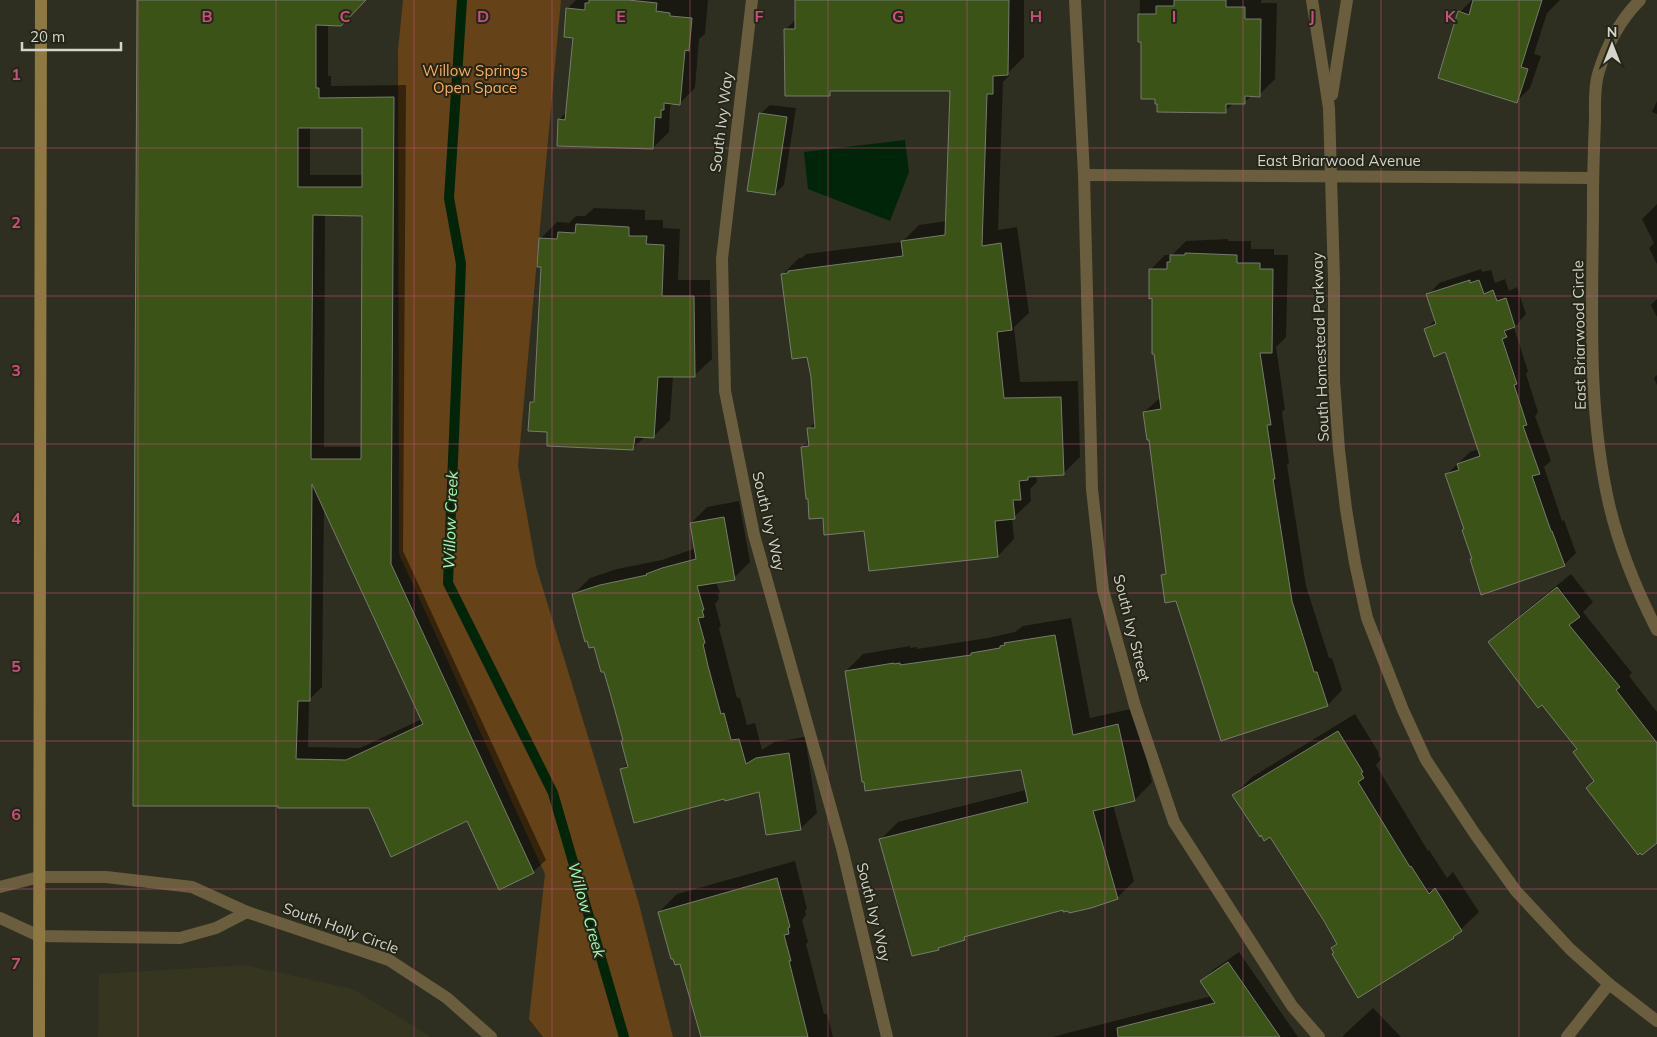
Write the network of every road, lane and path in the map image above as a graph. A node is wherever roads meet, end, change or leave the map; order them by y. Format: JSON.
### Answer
{"nodes":[{"id":1,"x":41,"y":0,"type":"edge"},
{"id":2,"x":752,"y":0,"type":"edge"},
{"id":3,"x":1075,"y":0,"type":"edge"},
{"id":4,"x":1312,"y":0,"type":"edge"},
{"id":5,"x":1347,"y":0,"type":"edge"},
{"id":6,"x":1640,"y":0,"type":"edge"},
{"id":7,"x":1330,"y":108,"type":"junction"},
{"id":8,"x":1084,"y":175,"type":"junction"},
{"id":9,"x":1331,"y":176,"type":"junction"},
{"id":10,"x":1593,"y":178,"type":"junction"},
{"id":11,"x":1657,"y":630,"type":"edge"},
{"id":12,"x":39,"y":877,"type":"junction"},
{"id":13,"x":0,"y":887,"type":"edge"},
{"id":14,"x":247,"y":912,"type":"junction"},
{"id":15,"x":0,"y":918,"type":"edge"},
{"id":16,"x":39,"y":936,"type":"junction"},
{"id":17,"x":1609,"y":984,"type":"junction"},
{"id":18,"x":1657,"y":1021,"type":"edge"},
{"id":19,"x":39,"y":1037,"type":"edge"},
{"id":20,"x":491,"y":1037,"type":"edge"},
{"id":21,"x":888,"y":1037,"type":"edge"},
{"id":22,"x":1319,"y":1037,"type":"edge"},
{"id":23,"x":1567,"y":1037,"type":"edge"}],
"edges":[{"from":1,"to":12,"type":"main road"},
{"from":2,"to":21,"type":"street","name":"South Ivy Way"},
{"from":3,"to":8,"type":"street"},
{"from":4,"to":7,"type":"street","name":"South Homestead Parkway"},
{"from":5,"to":7,"type":"street","name":"South Homestead Parkway"},
{"from":6,"to":10,"type":"street","name":"East Briarwood Circle"},
{"from":7,"to":9,"type":"street","name":"South Homestead Parkway"},
{"from":8,"to":9,"type":"street","name":"East Briarwood Avenue"},
{"from":8,"to":22,"type":"street","name":"South Ivy Street"},
{"from":9,"to":10,"type":"street","name":"East Briarwood Avenue"},
{"from":9,"to":17,"type":"street","name":"South Homestead Parkway"},
{"from":10,"to":11,"type":"street","name":"East Briarwood Circle"},
{"from":12,"to":13,"type":"street","name":"South Holly Circle"},
{"from":12,"to":14,"type":"street","name":"South Holly Circle"},
{"from":12,"to":16,"type":"main road"},
{"from":14,"to":16,"type":"street"},
{"from":14,"to":20,"type":"street","name":"South Holly Circle"},
{"from":15,"to":16,"type":"street"},
{"from":16,"to":19,"type":"main road"},
{"from":17,"to":18,"type":"street","name":"South Homestead Parkway"},
{"from":17,"to":23,"type":"street"}]}
